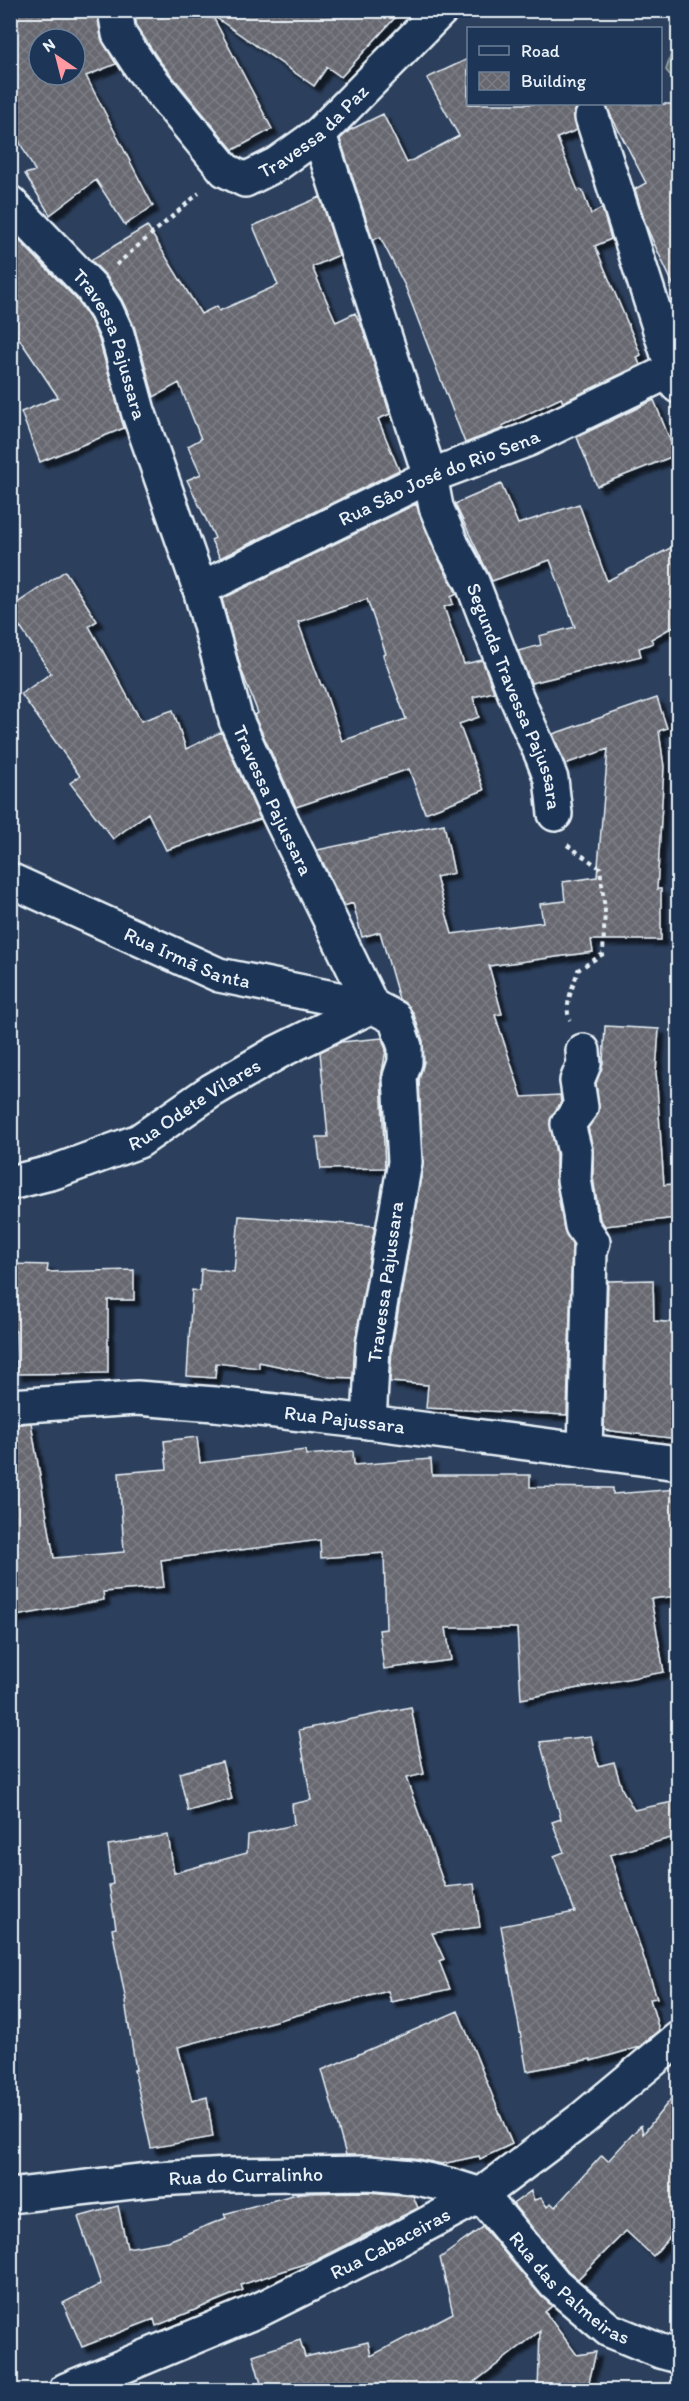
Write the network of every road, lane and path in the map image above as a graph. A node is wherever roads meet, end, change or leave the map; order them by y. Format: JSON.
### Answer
{"nodes":[{"id":1,"x":115,"y":10,"type":"edge"},
{"id":2,"x":441,"y":10,"type":"edge"},
{"id":3,"x":592,"y":117,"type":"dead end"},
{"id":4,"x":319,"y":134,"type":"junction"},
{"id":5,"x":225,"y":170,"type":"junction"},
{"id":6,"x":10,"y":203,"type":"edge"},
{"id":7,"x":91,"y":287,"type":"junction"},
{"id":8,"x":676,"y":374,"type":"edge"},
{"id":9,"x":430,"y":476,"type":"junction"},
{"id":10,"x":200,"y":589,"type":"junction"},
{"id":11,"x":555,"y":814,"type":"joint"},
{"id":12,"x":10,"y":880,"type":"edge"},
{"id":13,"x":372,"y":1006,"type":"junction"},
{"id":14,"x":583,"y":1051,"type":"joint"},
{"id":15,"x":10,"y":1183,"type":"edge"},
{"id":16,"x":10,"y":1406,"type":"edge"},
{"id":17,"x":369,"y":1422,"type":"junction"},
{"id":18,"x":585,"y":1451,"type":"junction"},
{"id":19,"x":678,"y":1463,"type":"edge"},
{"id":20,"x":678,"y":2039,"type":"edge"},
{"id":21,"x":481,"y":2195,"type":"junction"},
{"id":22,"x":10,"y":2196,"type":"edge"},
{"id":23,"x":678,"y":2356,"type":"edge"},
{"id":24,"x":66,"y":2391,"type":"edge"}],
"edges":[{"from":1,"to":5,"type":"street"},
{"from":2,"to":4,"type":"street","name":"Travessa da Paz"},
{"from":3,"to":8,"type":"street"},
{"from":4,"to":5,"type":"street","name":"Travessa da Paz"},
{"from":4,"to":9,"type":"street","name":"Segunda Travessa Pajussara"},
{"from":5,"to":7,"type":"path","name":"Travessa da Paz"},
{"from":6,"to":7,"type":"street","name":"Travessa Pajussara"},
{"from":7,"to":10,"type":"street","name":"Travessa Pajussara"},
{"from":8,"to":9,"type":"street","name":"Rua Sâo José do Rio Sena"},
{"from":9,"to":10,"type":"street","name":"Rua Sâo José do Rio Sena"},
{"from":9,"to":11,"type":"street","name":"Segunda Travessa Pajussara"},
{"from":10,"to":13,"type":"street","name":"Travessa Pajussara"},
{"from":11,"to":14,"type":"path","name":"Segunda Travessa Pajussara"},
{"from":12,"to":13,"type":"street","name":"Rua Irmã Santa"},
{"from":13,"to":15,"type":"street","name":"Rua Odete Vilares"},
{"from":13,"to":17,"type":"street","name":"Travessa Pajussara"},
{"from":14,"to":18,"type":"street"},
{"from":16,"to":17,"type":"street","name":"Rua Pajussara"},
{"from":17,"to":18,"type":"street","name":"Rua Pajussara"},
{"from":18,"to":19,"type":"street","name":"Rua Pajussara"},
{"from":20,"to":21,"type":"street","name":"Rua Cabaceiras"},
{"from":21,"to":22,"type":"street","name":"Rua do Curralinho"},
{"from":21,"to":23,"type":"street","name":"Rua das Palmeiras"},
{"from":21,"to":24,"type":"street","name":"Rua Cabaceiras"}]}
